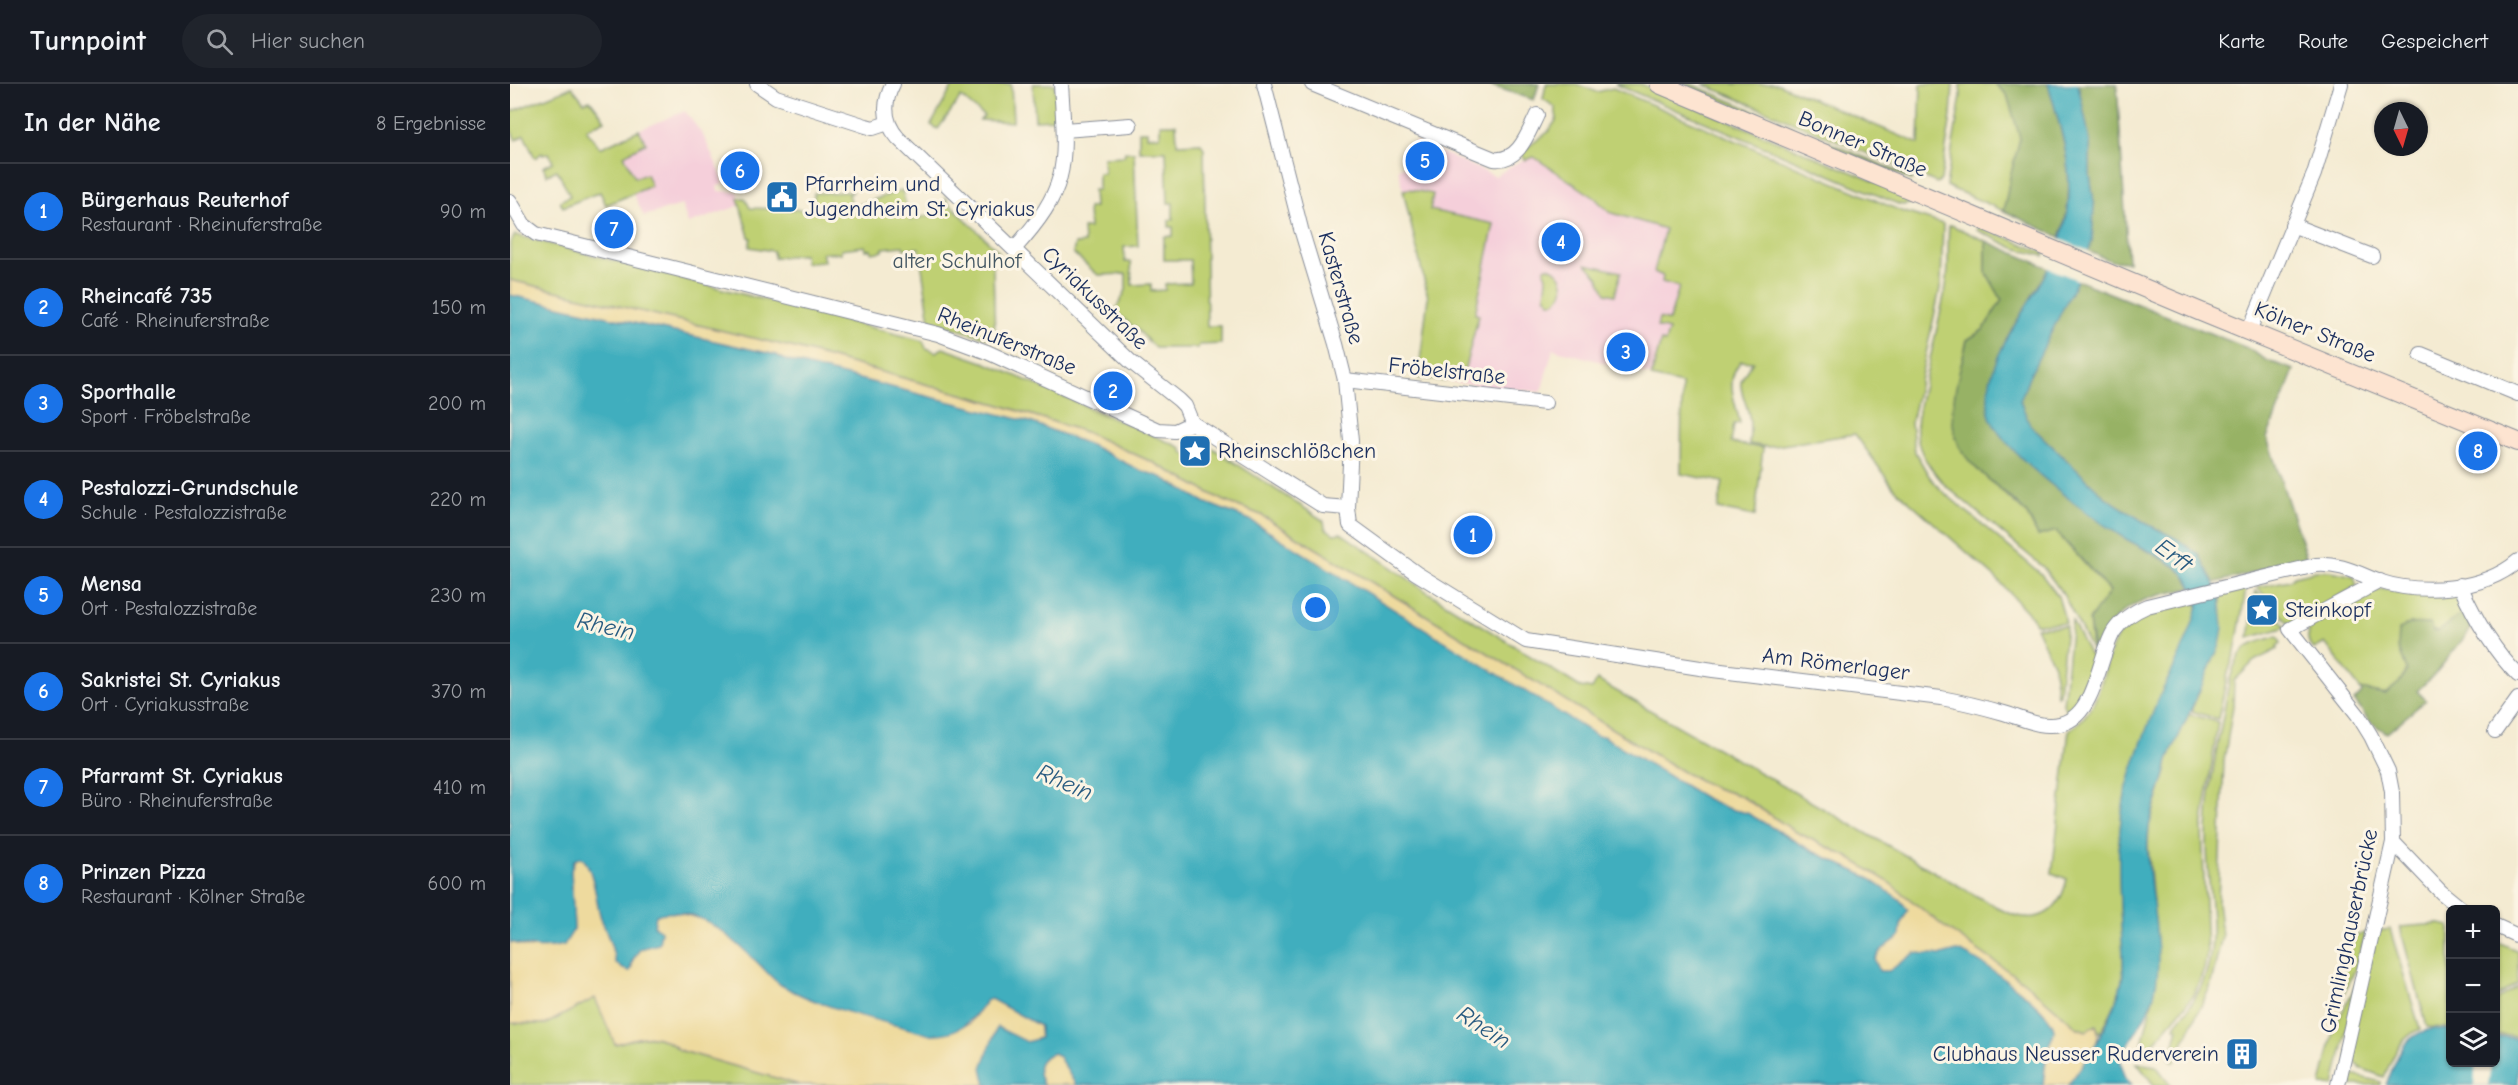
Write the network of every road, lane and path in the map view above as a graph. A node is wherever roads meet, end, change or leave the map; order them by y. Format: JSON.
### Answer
{"nodes":[{"id":1,"x":757,"y":84,"type":"edge"},
{"id":2,"x":893,"y":84,"type":"edge"},
{"id":3,"x":1061,"y":84,"type":"edge"},
{"id":4,"x":1264,"y":84,"type":"edge"},
{"id":5,"x":1312,"y":84,"type":"edge"},
{"id":6,"x":1659,"y":84,"type":"edge"},
{"id":7,"x":2341,"y":84,"type":"edge"},
{"id":8,"x":1537,"y":115,"type":"dead end"},
{"id":9,"x":888,"y":123,"type":"junction"},
{"id":10,"x":1130,"y":124,"type":"dead end"},
{"id":11,"x":1064,"y":130,"type":"junction"},
{"id":12,"x":510,"y":201,"type":"edge"},
{"id":13,"x":2292,"y":225,"type":"junction"},
{"id":14,"x":1014,"y":249,"type":"junction"},
{"id":15,"x":2372,"y":256,"type":"dead end"},
{"id":16,"x":2094,"y":267,"type":"joint"},
{"id":17,"x":2248,"y":331,"type":"junction"},
{"id":18,"x":2421,"y":354,"type":"dead end"},
{"id":19,"x":1345,"y":380,"type":"junction"},
{"id":20,"x":2518,"y":394,"type":"edge"},
{"id":21,"x":1545,"y":403,"type":"dead end"},
{"id":22,"x":1192,"y":423,"type":"junction"},
{"id":23,"x":2518,"y":442,"type":"edge"},
{"id":24,"x":1348,"y":508,"type":"junction"},
{"id":25,"x":2518,"y":561,"type":"edge"},
{"id":26,"x":2380,"y":581,"type":"junction"},
{"id":27,"x":2460,"y":585,"type":"junction"},
{"id":28,"x":2518,"y":675,"type":"edge"},
{"id":29,"x":2518,"y":699,"type":"edge"},
{"id":30,"x":2495,"y":731,"type":"dead end"},
{"id":31,"x":2392,"y":842,"type":"junction"},
{"id":32,"x":2458,"y":905,"type":"edge"},
{"id":33,"x":2500,"y":928,"type":"edge"},
{"id":34,"x":2518,"y":936,"type":"edge"},
{"id":35,"x":2338,"y":1085,"type":"edge"}],
"edges":[{"from":1,"to":9,"type":"street"},
{"from":2,"to":9,"type":"street"},
{"from":3,"to":11,"type":"street"},
{"from":4,"to":19,"type":"street","name":"Kasterstraße"},
{"from":5,"to":8,"type":"street"},
{"from":6,"to":16,"type":"main road","name":"Bonner Straße"},
{"from":7,"to":13,"type":"street"},
{"from":9,"to":14,"type":"street","name":"Cyriakusstraße"},
{"from":10,"to":11,"type":"street"},
{"from":11,"to":14,"type":"street"},
{"from":12,"to":22,"type":"street","name":"Rheinuferstraße"},
{"from":13,"to":15,"type":"street"},
{"from":13,"to":17,"type":"street"},
{"from":14,"to":22,"type":"street","name":"Cyriakusstraße"},
{"from":16,"to":17,"type":"main road","name":"Kölner Straße"},
{"from":17,"to":23,"type":"main road","name":"Kölner Straße"},
{"from":18,"to":20,"type":"street"},
{"from":19,"to":21,"type":"street","name":"Fröbelstraße"},
{"from":19,"to":24,"type":"street","name":"Kasterstraße"},
{"from":22,"to":24,"type":"street"},
{"from":24,"to":26,"type":"street","name":"Am Römerlager"},
{"from":25,"to":27,"type":"street"},
{"from":26,"to":27,"type":"street"},
{"from":26,"to":31,"type":"street","name":"Grimlinghauserbrücke"},
{"from":27,"to":28,"type":"street"},
{"from":29,"to":30,"type":"street"},
{"from":31,"to":32,"type":"street"},
{"from":31,"to":35,"type":"street","name":"Grimlinghauserbrücke"},
{"from":33,"to":34,"type":"street"}]}
